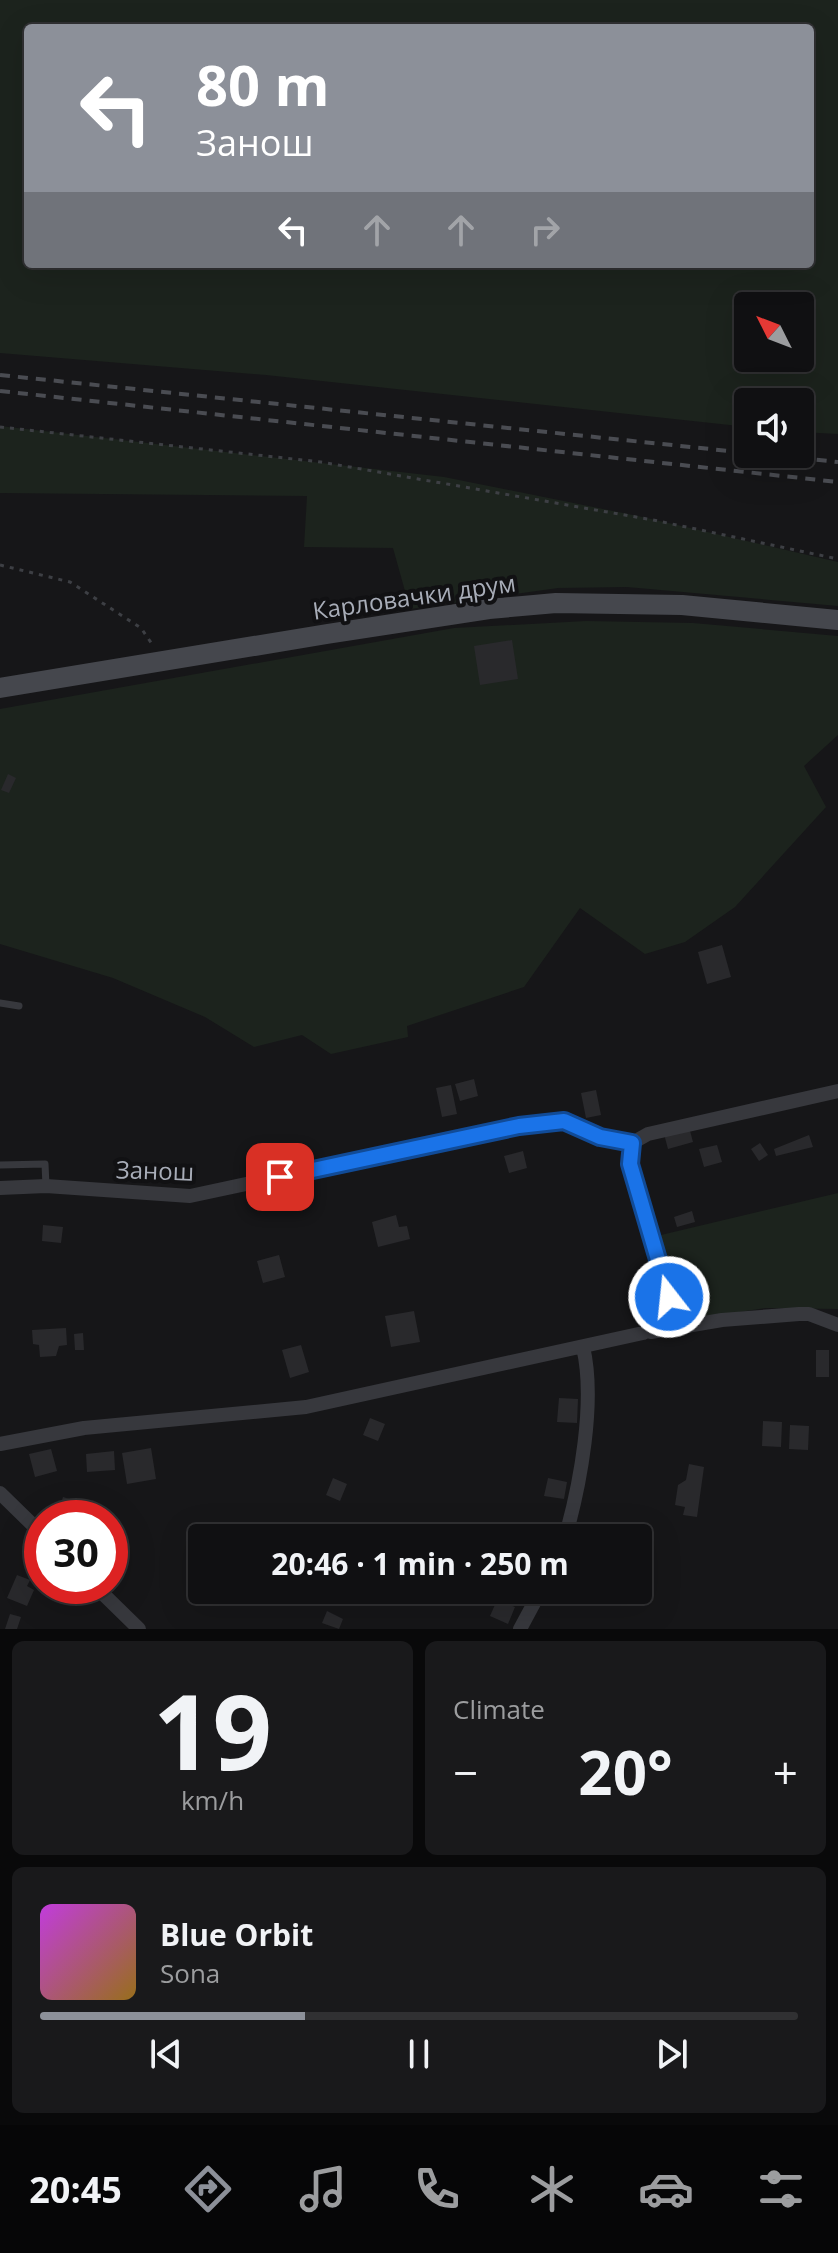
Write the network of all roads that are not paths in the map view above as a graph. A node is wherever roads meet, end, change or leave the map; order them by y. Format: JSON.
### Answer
{"nodes":[{"id":1,"x":838,"y":620,"type":"edge"},
{"id":2,"x":0,"y":688,"type":"edge"},
{"id":3,"x":0,"y":1003,"type":"edge"},
{"id":4,"x":19,"y":1006,"type":"dead end"},
{"id":5,"x":838,"y":1091,"type":"edge"},
{"id":6,"x":632,"y":1143,"type":"junction"},
{"id":7,"x":0,"y":1165,"type":"edge"},
{"id":8,"x":46,"y":1186,"type":"junction"},
{"id":9,"x":0,"y":1188,"type":"edge"},
{"id":10,"x":838,"y":1325,"type":"edge"},
{"id":11,"x":643,"y":1333,"type":"junction"},
{"id":12,"x":583,"y":1347,"type":"junction"},
{"id":13,"x":0,"y":1444,"type":"edge"},
{"id":14,"x":0,"y":1493,"type":"edge"},
{"id":15,"x":24,"y":1516,"type":"edge"},
{"id":16,"x":568,"y":1524,"type":"edge"},
{"id":17,"x":113,"y":1604,"type":"edge"},
{"id":18,"x":533,"y":1604,"type":"edge"},
{"id":19,"x":139,"y":1629,"type":"edge"},
{"id":20,"x":520,"y":1629,"type":"edge"}],
"edges":[{"from":1,"to":2,"type":"main road","name":"Карловачки друм"},
{"from":3,"to":4,"type":"lane"},
{"from":5,"to":6,"type":"street"},
{"from":6,"to":8,"type":"street","name":"Занош"},
{"from":6,"to":11,"type":"street"},
{"from":7,"to":8,"type":"lane"},
{"from":8,"to":9,"type":"street","name":"Занош"},
{"from":10,"to":11,"type":"street"},
{"from":11,"to":12,"type":"street"},
{"from":12,"to":13,"type":"street"},
{"from":12,"to":16,"type":"street"},
{"from":14,"to":15,"type":"street"},
{"from":17,"to":19,"type":"street"},
{"from":18,"to":20,"type":"street"}]}
